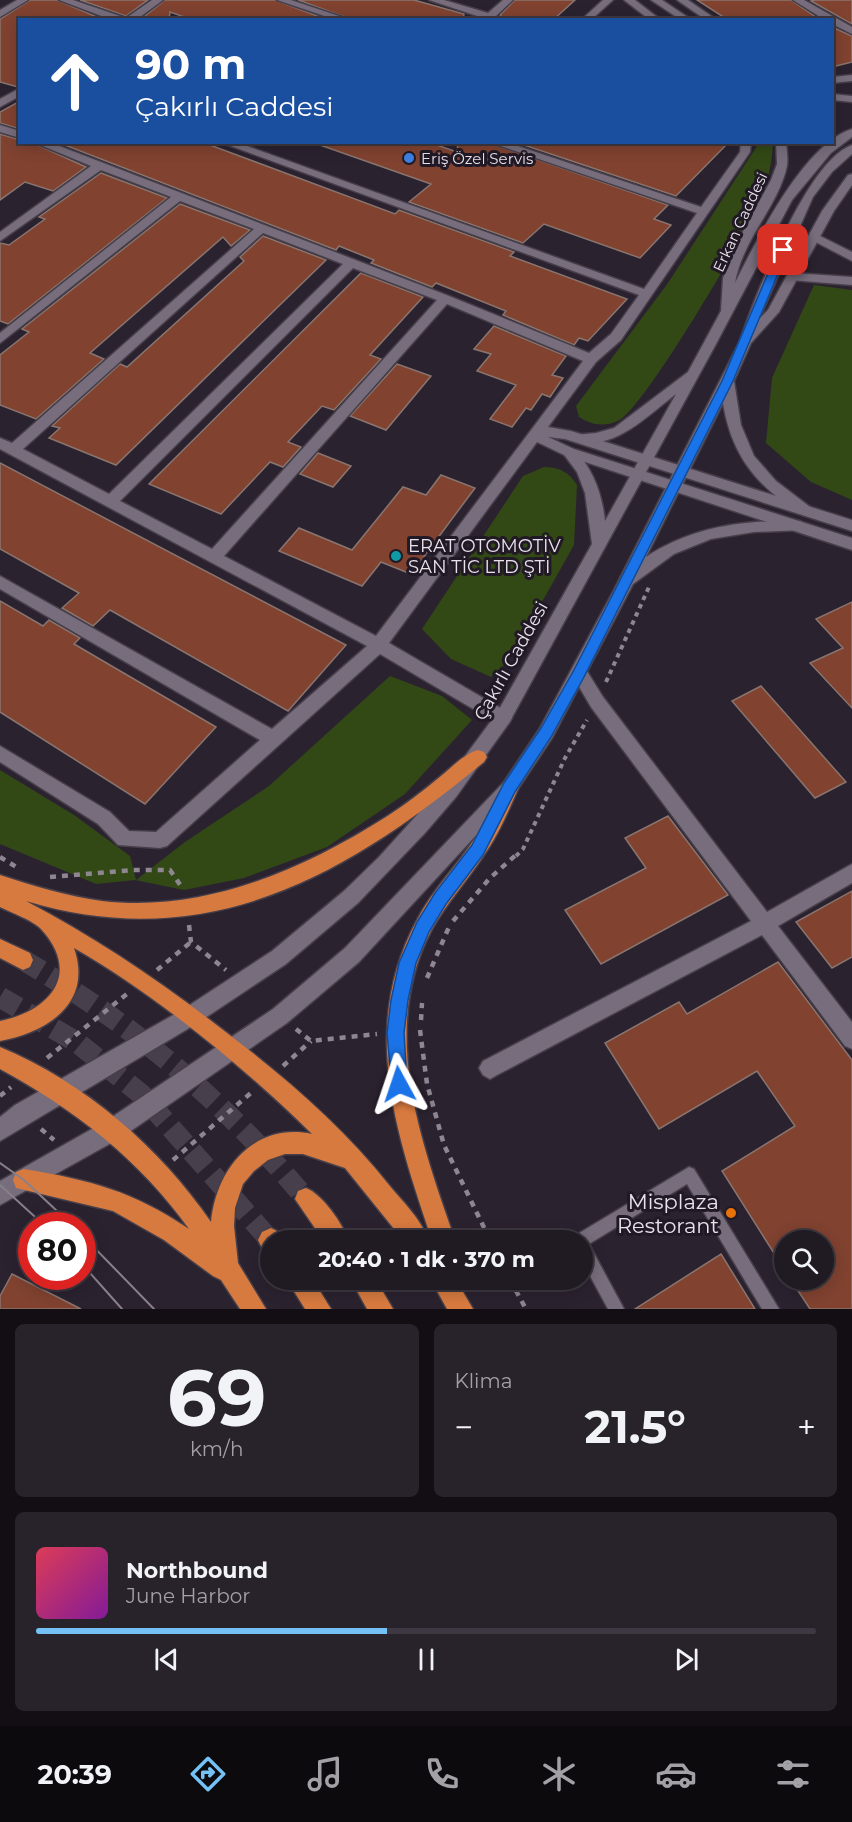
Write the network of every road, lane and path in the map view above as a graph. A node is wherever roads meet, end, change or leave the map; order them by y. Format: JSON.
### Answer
{"nodes":[{"id":1,"x":23,"y":0,"type":"edge"},
{"id":2,"x":64,"y":0,"type":"edge"},
{"id":3,"x":158,"y":0,"type":"edge"},
{"id":4,"x":282,"y":0,"type":"edge"},
{"id":5,"x":434,"y":0,"type":"edge"},
{"id":6,"x":508,"y":0,"type":"edge"},
{"id":7,"x":608,"y":0,"type":"edge"},
{"id":8,"x":629,"y":0,"type":"edge"},
{"id":9,"x":643,"y":0,"type":"edge"},
{"id":10,"x":656,"y":0,"type":"edge"},
{"id":11,"x":682,"y":0,"type":"edge"},
{"id":12,"x":798,"y":0,"type":"edge"},
{"id":13,"x":0,"y":14,"type":"edge"},
{"id":14,"x":490,"y":16,"type":"junction"},
{"id":15,"x":116,"y":18,"type":"edge"},
{"id":16,"x":132,"y":18,"type":"edge"},
{"id":17,"x":340,"y":18,"type":"edge"},
{"id":18,"x":496,"y":18,"type":"edge"},
{"id":19,"x":587,"y":18,"type":"edge"},
{"id":20,"x":654,"y":18,"type":"edge"},
{"id":21,"x":670,"y":18,"type":"edge"},
{"id":22,"x":685,"y":18,"type":"edge"},
{"id":23,"x":710,"y":18,"type":"edge"},
{"id":24,"x":829,"y":18,"type":"edge"},
{"id":25,"x":834,"y":21,"type":"edge"},
{"id":26,"x":852,"y":31,"type":"edge"},
{"id":27,"x":852,"y":78,"type":"edge"},
{"id":28,"x":834,"y":80,"type":"edge"},
{"id":29,"x":834,"y":90,"type":"edge"},
{"id":30,"x":18,"y":92,"type":"edge"},
{"id":31,"x":852,"y":92,"type":"edge"},
{"id":32,"x":834,"y":97,"type":"edge"},
{"id":33,"x":852,"y":99,"type":"edge"},
{"id":34,"x":0,"y":104,"type":"edge"},
{"id":35,"x":0,"y":128,"type":"edge"},
{"id":36,"x":852,"y":132,"type":"edge"},
{"id":37,"x":18,"y":134,"type":"edge"},
{"id":38,"x":43,"y":144,"type":"edge"},
{"id":39,"x":231,"y":144,"type":"edge"},
{"id":40,"x":500,"y":144,"type":"edge"},
{"id":41,"x":746,"y":144,"type":"edge"},
{"id":42,"x":781,"y":144,"type":"edge"},
{"id":43,"x":852,"y":148,"type":"edge"},
{"id":44,"x":99,"y":166,"type":"junction"},
{"id":45,"x":852,"y":177,"type":"edge"},
{"id":46,"x":178,"y":196,"type":"junction"},
{"id":47,"x":705,"y":212,"type":"junction"},
{"id":48,"x":262,"y":228,"type":"junction"},
{"id":49,"x":0,"y":237,"type":"edge"},
{"id":50,"x":814,"y":237,"type":"junction"},
{"id":51,"x":852,"y":257,"type":"edge"},
{"id":52,"x":351,"y":263,"type":"junction"},
{"id":53,"x":794,"y":277,"type":"junction"},
{"id":54,"x":852,"y":281,"type":"edge"},
{"id":55,"x":647,"y":294,"type":"junction"},
{"id":56,"x":446,"y":299,"type":"junction"},
{"id":57,"x":727,"y":314,"type":"junction"},
{"id":58,"x":0,"y":339,"type":"edge"},
{"id":59,"x":745,"y":343,"type":"junction"},
{"id":60,"x":591,"y":359,"type":"junction"},
{"id":61,"x":694,"y":374,"type":"junction"},
{"id":62,"x":727,"y":381,"type":"junction"},
{"id":63,"x":536,"y":431,"type":"junction"},
{"id":64,"x":580,"y":438,"type":"junction"},
{"id":65,"x":6,"y":447,"type":"edge"},
{"id":66,"x":569,"y":452,"type":"junction"},
{"id":67,"x":646,"y":458,"type":"junction"},
{"id":68,"x":683,"y":470,"type":"junction"},
{"id":69,"x":636,"y":475,"type":"junction"},
{"id":70,"x":674,"y":487,"type":"junction"},
{"id":71,"x":110,"y":502,"type":"junction"},
{"id":72,"x":807,"y":510,"type":"junction"},
{"id":73,"x":800,"y":526,"type":"junction"},
{"id":74,"x":852,"y":526,"type":"edge"},
{"id":75,"x":598,"y":544,"type":"junction"},
{"id":76,"x":852,"y":544,"type":"edge"},
{"id":77,"x":214,"y":557,"type":"junction"},
{"id":78,"x":654,"y":579,"type":"dead end"},
{"id":79,"x":0,"y":582,"type":"edge"},
{"id":80,"x":622,"y":590,"type":"junction"},
{"id":81,"x":379,"y":645,"type":"junction"},
{"id":82,"x":579,"y":673,"type":"junction"},
{"id":83,"x":597,"y":702,"type":"junction"},
{"id":84,"x":503,"y":718,"type":"junction"},
{"id":85,"x":274,"y":739,"type":"junction"},
{"id":86,"x":0,"y":753,"type":"edge"},
{"id":87,"x":478,"y":757,"type":"junction"},
{"id":88,"x":510,"y":787,"type":"junction"},
{"id":89,"x":852,"y":873,"type":"edge"},
{"id":90,"x":0,"y":884,"type":"edge"},
{"id":91,"x":0,"y":897,"type":"edge"},
{"id":92,"x":40,"y":918,"type":"junction"},
{"id":93,"x":764,"y":924,"type":"junction"},
{"id":94,"x":191,"y":942,"type":"dead end"},
{"id":95,"x":0,"y":948,"type":"edge"},
{"id":96,"x":23,"y":960,"type":"tunnel mouth"},
{"id":97,"x":143,"y":981,"type":"junction"},
{"id":98,"x":426,"y":986,"type":"dead end"},
{"id":99,"x":424,"y":995,"type":"dead end"},
{"id":100,"x":190,"y":1015,"type":"junction"},
{"id":101,"x":420,"y":1029,"type":"dead end"},
{"id":102,"x":0,"y":1031,"type":"edge"},
{"id":103,"x":852,"y":1039,"type":"edge"},
{"id":104,"x":311,"y":1041,"type":"dead end"},
{"id":105,"x":229,"y":1048,"type":"junction"},
{"id":106,"x":0,"y":1058,"type":"edge"},
{"id":107,"x":490,"y":1068,"type":"dead end"},
{"id":108,"x":28,"y":1073,"type":"junction"},
{"id":109,"x":268,"y":1079,"type":"junction"},
{"id":110,"x":61,"y":1091,"type":"junction"},
{"id":111,"x":0,"y":1096,"type":"edge"},
{"id":112,"x":114,"y":1129,"type":"junction"},
{"id":113,"x":0,"y":1130,"type":"edge"},
{"id":114,"x":354,"y":1161,"type":"junction"},
{"id":115,"x":159,"y":1172,"type":"junction"},
{"id":116,"x":24,"y":1180,"type":"junction"},
{"id":117,"x":0,"y":1194,"type":"edge"},
{"id":118,"x":306,"y":1199,"type":"tunnel mouth"},
{"id":119,"x":329,"y":1230,"type":"edge"},
{"id":120,"x":410,"y":1230,"type":"edge"},
{"id":121,"x":440,"y":1230,"type":"edge"},
{"id":122,"x":593,"y":1233,"type":"edge"},
{"id":123,"x":593,"y":1267,"type":"edge"},
{"id":124,"x":234,"y":1278,"type":"junction"},
{"id":125,"x":307,"y":1290,"type":"edge"},
{"id":126,"x":369,"y":1290,"type":"edge"},
{"id":127,"x":450,"y":1290,"type":"edge"},
{"id":128,"x":458,"y":1290,"type":"edge"},
{"id":129,"x":516,"y":1290,"type":"edge"},
{"id":130,"x":254,"y":1309,"type":"edge"},
{"id":131,"x":319,"y":1309,"type":"edge"},
{"id":132,"x":381,"y":1309,"type":"edge"},
{"id":133,"x":463,"y":1309,"type":"edge"},
{"id":134,"x":526,"y":1309,"type":"edge"},
{"id":135,"x":615,"y":1309,"type":"edge"},
{"id":136,"x":771,"y":1309,"type":"edge"}],
"edges":[{"from":1,"to":13,"type":"street"},
{"from":2,"to":15,"type":"street"},
{"from":3,"to":16,"type":"street"},
{"from":4,"to":17,"type":"street"},
{"from":5,"to":14,"type":"street"},
{"from":6,"to":14,"type":"street"},
{"from":7,"to":19,"type":"street"},
{"from":8,"to":20,"type":"street"},
{"from":9,"to":21,"type":"street"},
{"from":10,"to":22,"type":"street"},
{"from":11,"to":23,"type":"street"},
{"from":12,"to":24,"type":"street"},
{"from":14,"to":18,"type":"street"},
{"from":25,"to":26,"type":"street"},
{"from":27,"to":28,"type":"street"},
{"from":29,"to":31,"type":"street"},
{"from":30,"to":34,"type":"street"},
{"from":32,"to":33,"type":"street"},
{"from":35,"to":37,"type":"street"},
{"from":36,"to":57,"type":"street","name":"Çakırlı Caddesi"},
{"from":38,"to":44,"type":"street"},
{"from":39,"to":55,"type":"street"},
{"from":40,"to":47,"type":"street"},
{"from":41,"to":47,"type":"street"},
{"from":42,"to":57,"type":"street","name":"Erkan Caddesi"},
{"from":43,"to":59,"type":"street"},
{"from":44,"to":46,"type":"street"},
{"from":44,"to":49,"type":"street"},
{"from":45,"to":50,"type":"street"},
{"from":46,"to":48,"type":"street"},
{"from":46,"to":58,"type":"street"},
{"from":47,"to":55,"type":"street"},
{"from":48,"to":52,"type":"street"},
{"from":48,"to":65,"type":"street"},
{"from":50,"to":51,"type":"street"},
{"from":50,"to":53,"type":"street"},
{"from":52,"to":56,"type":"street"},
{"from":52,"to":71,"type":"street"},
{"from":53,"to":54,"type":"street"},
{"from":53,"to":59,"type":"street"},
{"from":55,"to":60,"type":"street"},
{"from":56,"to":60,"type":"street"},
{"from":56,"to":77,"type":"street"},
{"from":57,"to":61,"type":"street","name":"Çakırlı Caddesi"},
{"from":59,"to":62,"type":"street"},
{"from":60,"to":63,"type":"street"},
{"from":61,"to":64,"type":"street"},
{"from":61,"to":67,"type":"street","name":"Çakırlı Caddesi"},
{"from":62,"to":68,"type":"street"},
{"from":62,"to":72,"type":"street"},
{"from":63,"to":64,"type":"street"},
{"from":63,"to":66,"type":"street"},
{"from":63,"to":81,"type":"street"},
{"from":64,"to":67,"type":"street"},
{"from":65,"to":71,"type":"street"},
{"from":66,"to":69,"type":"street"},
{"from":66,"to":75,"type":"street"},
{"from":67,"to":68,"type":"street"},
{"from":67,"to":69,"type":"street","name":"Çakırlı Caddesi"},
{"from":68,"to":70,"type":"street"},
{"from":68,"to":72,"type":"street"},
{"from":69,"to":70,"type":"street"},
{"from":69,"to":75,"type":"street","name":"Çakırlı Caddesi"},
{"from":70,"to":73,"type":"street"},
{"from":70,"to":80,"type":"street"},
{"from":71,"to":77,"type":"street"},
{"from":72,"to":74,"type":"street"},
{"from":73,"to":76,"type":"street"},
{"from":73,"to":80,"type":"street"},
{"from":75,"to":84,"type":"street","name":"Çakırlı Caddesi"},
{"from":77,"to":81,"type":"street"},
{"from":78,"to":83,"type":"path"},
{"from":79,"to":85,"type":"street"},
{"from":80,"to":82,"type":"street"},
{"from":81,"to":84,"type":"street"},
{"from":81,"to":85,"type":"street"},
{"from":82,"to":83,"type":"street"},
{"from":82,"to":88,"type":"street"},
{"from":83,"to":93,"type":"street"},
{"from":83,"to":98,"type":"path"},
{"from":84,"to":87,"type":"street","name":"Çakırlı Caddesi"},
{"from":85,"to":86,"type":"street"},
{"from":87,"to":90,"type":"highway"},
{"from":87,"to":100,"type":"street","name":"Çakırlı Caddesi"},
{"from":88,"to":105,"type":"street"},
{"from":88,"to":121,"type":"highway"},
{"from":89,"to":93,"type":"street"},
{"from":91,"to":92,"type":"highway"},
{"from":92,"to":97,"type":"highway"},
{"from":92,"to":102,"type":"highway"},
{"from":93,"to":103,"type":"street"},
{"from":93,"to":107,"type":"street"},
{"from":94,"to":97,"type":"path"},
{"from":95,"to":96,"type":"highway"},
{"from":97,"to":100,"type":"highway"},
{"from":97,"to":108,"type":"path"},
{"from":99,"to":101,"type":"path"},
{"from":100,"to":105,"type":"highway"},
{"from":100,"to":110,"type":"street","name":"Çakırlı Caddesi"},
{"from":104,"to":109,"type":"path"},
{"from":105,"to":109,"type":"highway"},
{"from":105,"to":112,"type":"street"},
{"from":106,"to":108,"type":"highway"},
{"from":108,"to":110,"type":"highway"},
{"from":108,"to":111,"type":"path"},
{"from":109,"to":114,"type":"highway"},
{"from":109,"to":115,"type":"path"},
{"from":110,"to":112,"type":"highway"},
{"from":110,"to":113,"type":"street","name":"Çakırlı Caddesi"},
{"from":112,"to":115,"type":"highway"},
{"from":112,"to":116,"type":"street"},
{"from":114,"to":120,"type":"highway"},
{"from":114,"to":124,"type":"highway"},
{"from":115,"to":124,"type":"highway"},
{"from":116,"to":117,"type":"street"},
{"from":116,"to":124,"type":"highway"},
{"from":118,"to":119,"type":"highway"},
{"from":122,"to":136,"type":"lane"},
{"from":123,"to":135,"type":"lane"},
{"from":124,"to":130,"type":"highway"},
{"from":125,"to":131,"type":"highway"},
{"from":126,"to":132,"type":"highway"},
{"from":127,"to":133,"type":"highway"},
{"from":128,"to":133,"type":"highway"},
{"from":129,"to":134,"type":"path"}]}
